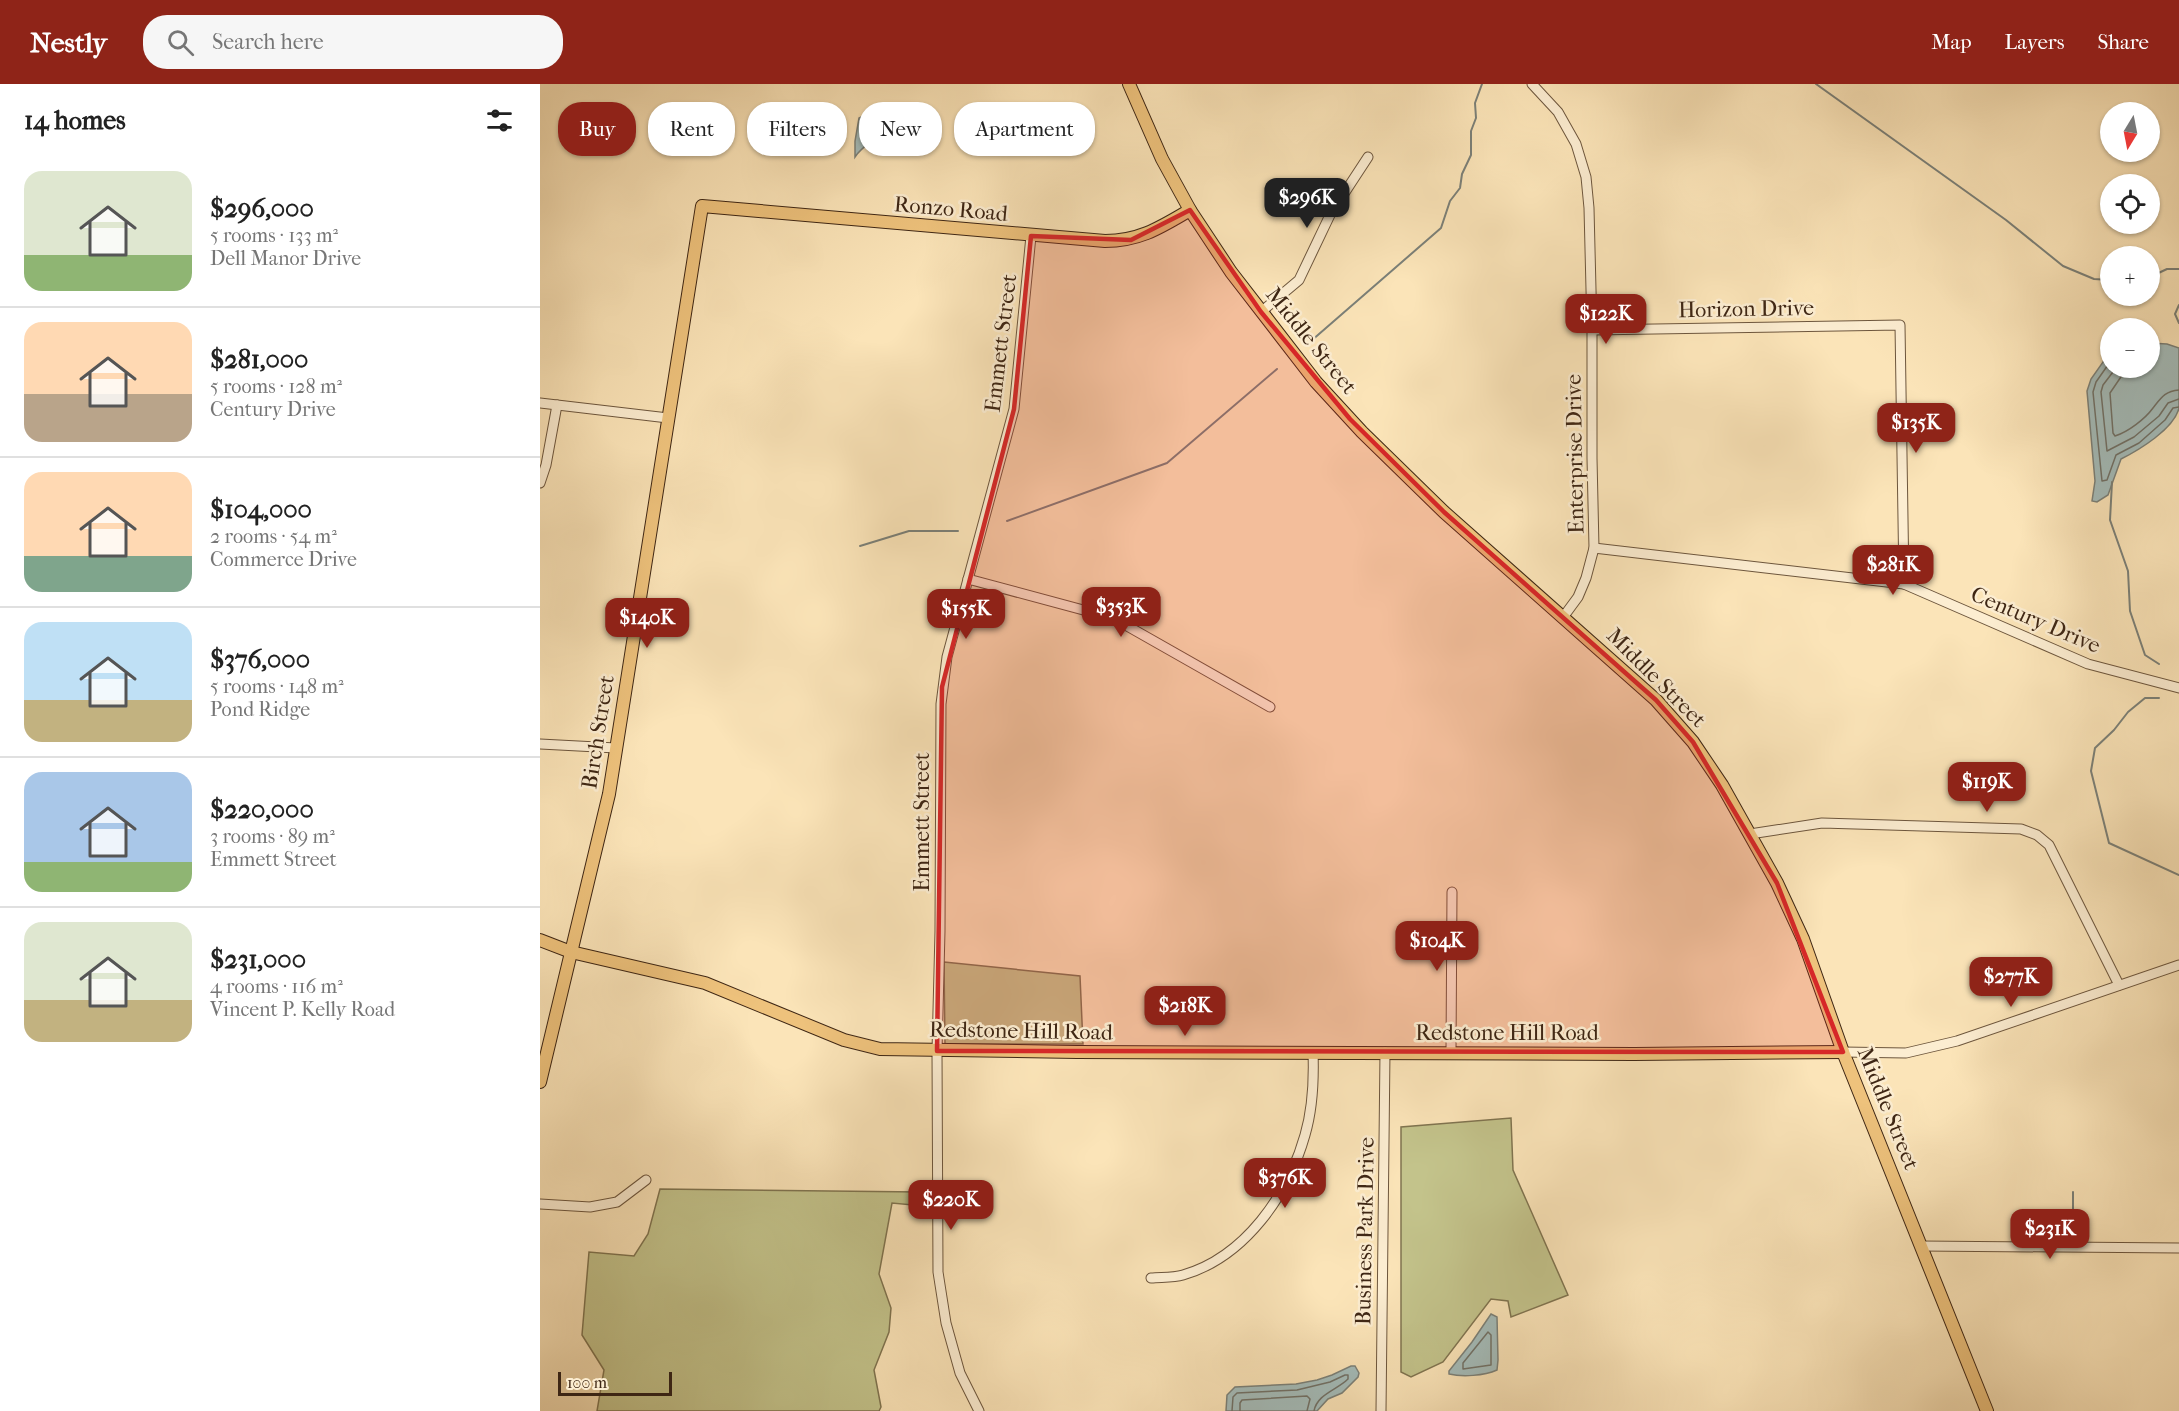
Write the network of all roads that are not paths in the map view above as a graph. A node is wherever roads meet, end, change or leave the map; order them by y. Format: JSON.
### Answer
{"nodes":[{"id":1,"x":1129,"y":84,"type":"edge"},
{"id":2,"x":1532,"y":84,"type":"edge"},
{"id":3,"x":1368,"y":157,"type":"dead end"},
{"id":4,"x":702,"y":206,"type":"joint"},
{"id":5,"x":1190,"y":210,"type":"junction"},
{"id":6,"x":1031,"y":236,"type":"junction"},
{"id":7,"x":1261,"y":312,"type":"junction"},
{"id":8,"x":1593,"y":330,"type":"junction"},
{"id":9,"x":540,"y":403,"type":"edge"},
{"id":10,"x":557,"y":405,"type":"junction"},
{"id":11,"x":668,"y":418,"type":"junction"},
{"id":12,"x":540,"y":483,"type":"edge"},
{"id":13,"x":1594,"y":548,"type":"junction"},
{"id":14,"x":968,"y":579,"type":"junction"},
{"id":15,"x":1904,"y":584,"type":"junction"},
{"id":16,"x":1564,"y":616,"type":"junction"},
{"id":17,"x":2179,"y":688,"type":"edge"},
{"id":18,"x":1270,"y":707,"type":"dead end"},
{"id":19,"x":540,"y":744,"type":"edge"},
{"id":20,"x":616,"y":748,"type":"junction"},
{"id":21,"x":1750,"y":834,"type":"junction"},
{"id":22,"x":1452,"y":892,"type":"dead end"},
{"id":23,"x":540,"y":940,"type":"edge"},
{"id":24,"x":572,"y":952,"type":"junction"},
{"id":25,"x":2179,"y":965,"type":"edge"},
{"id":26,"x":2119,"y":986,"type":"junction"},
{"id":27,"x":937,"y":1051,"type":"junction"},
{"id":28,"x":1313,"y":1052,"type":"junction"},
{"id":29,"x":1385,"y":1052,"type":"junction"},
{"id":30,"x":1451,"y":1052,"type":"junction"},
{"id":31,"x":1843,"y":1052,"type":"junction"},
{"id":32,"x":540,"y":1082,"type":"edge"},
{"id":33,"x":646,"y":1180,"type":"dead end"},
{"id":34,"x":540,"y":1204,"type":"edge"},
{"id":35,"x":1921,"y":1246,"type":"junction"},
{"id":36,"x":2179,"y":1248,"type":"edge"},
{"id":37,"x":1150,"y":1278,"type":"dead end"},
{"id":38,"x":978,"y":1411,"type":"edge"},
{"id":39,"x":1381,"y":1411,"type":"edge"},
{"id":40,"x":1987,"y":1411,"type":"edge"}],
"edges":[{"from":1,"to":5,"type":"main road","name":"Middle Street"},
{"from":2,"to":8,"type":"street","name":"Enterprise Drive"},
{"from":3,"to":7,"type":"street"},
{"from":4,"to":6,"type":"main road","name":"Ronzo Road"},
{"from":4,"to":11,"type":"main road","name":"Birch Street"},
{"from":5,"to":6,"type":"main road","name":"Ronzo Road"},
{"from":5,"to":7,"type":"main road","name":"Middle Street"},
{"from":6,"to":14,"type":"street","name":"Emmett Street"},
{"from":7,"to":16,"type":"main road","name":"Middle Street"},
{"from":8,"to":13,"type":"street","name":"Enterprise Drive"},
{"from":8,"to":15,"type":"street","name":"Horizon Drive"},
{"from":9,"to":10,"type":"street"},
{"from":10,"to":11,"type":"street"},
{"from":10,"to":12,"type":"street"},
{"from":11,"to":20,"type":"main road","name":"Birch Street"},
{"from":13,"to":15,"type":"street","name":"Century Drive"},
{"from":13,"to":16,"type":"street","name":"Enterprise Drive"},
{"from":14,"to":18,"type":"street"},
{"from":14,"to":27,"type":"street","name":"Emmett Street"},
{"from":15,"to":17,"type":"street","name":"Century Drive"},
{"from":16,"to":21,"type":"main road","name":"Middle Street"},
{"from":19,"to":20,"type":"street"},
{"from":20,"to":24,"type":"main road","name":"Birch Street"},
{"from":21,"to":26,"type":"street"},
{"from":21,"to":31,"type":"main road","name":"Middle Street"},
{"from":22,"to":30,"type":"street"},
{"from":23,"to":24,"type":"main road","name":"Redstone Hill Road"},
{"from":24,"to":27,"type":"main road","name":"Redstone Hill Road"},
{"from":24,"to":32,"type":"main road","name":"Birch Street"},
{"from":25,"to":26,"type":"street"},
{"from":26,"to":31,"type":"street"},
{"from":27,"to":28,"type":"main road","name":"Redstone Hill Road"},
{"from":27,"to":38,"type":"street","name":"Emmett Street"},
{"from":28,"to":29,"type":"main road","name":"Redstone Hill Road"},
{"from":28,"to":37,"type":"street"},
{"from":29,"to":30,"type":"main road","name":"Redstone Hill Road"},
{"from":29,"to":39,"type":"street","name":"Business Park Drive"},
{"from":30,"to":31,"type":"main road","name":"Redstone Hill Road"},
{"from":31,"to":35,"type":"main road","name":"Middle Street"},
{"from":33,"to":34,"type":"street"},
{"from":35,"to":36,"type":"street"},
{"from":35,"to":40,"type":"main road","name":"Middle Street"}]}
